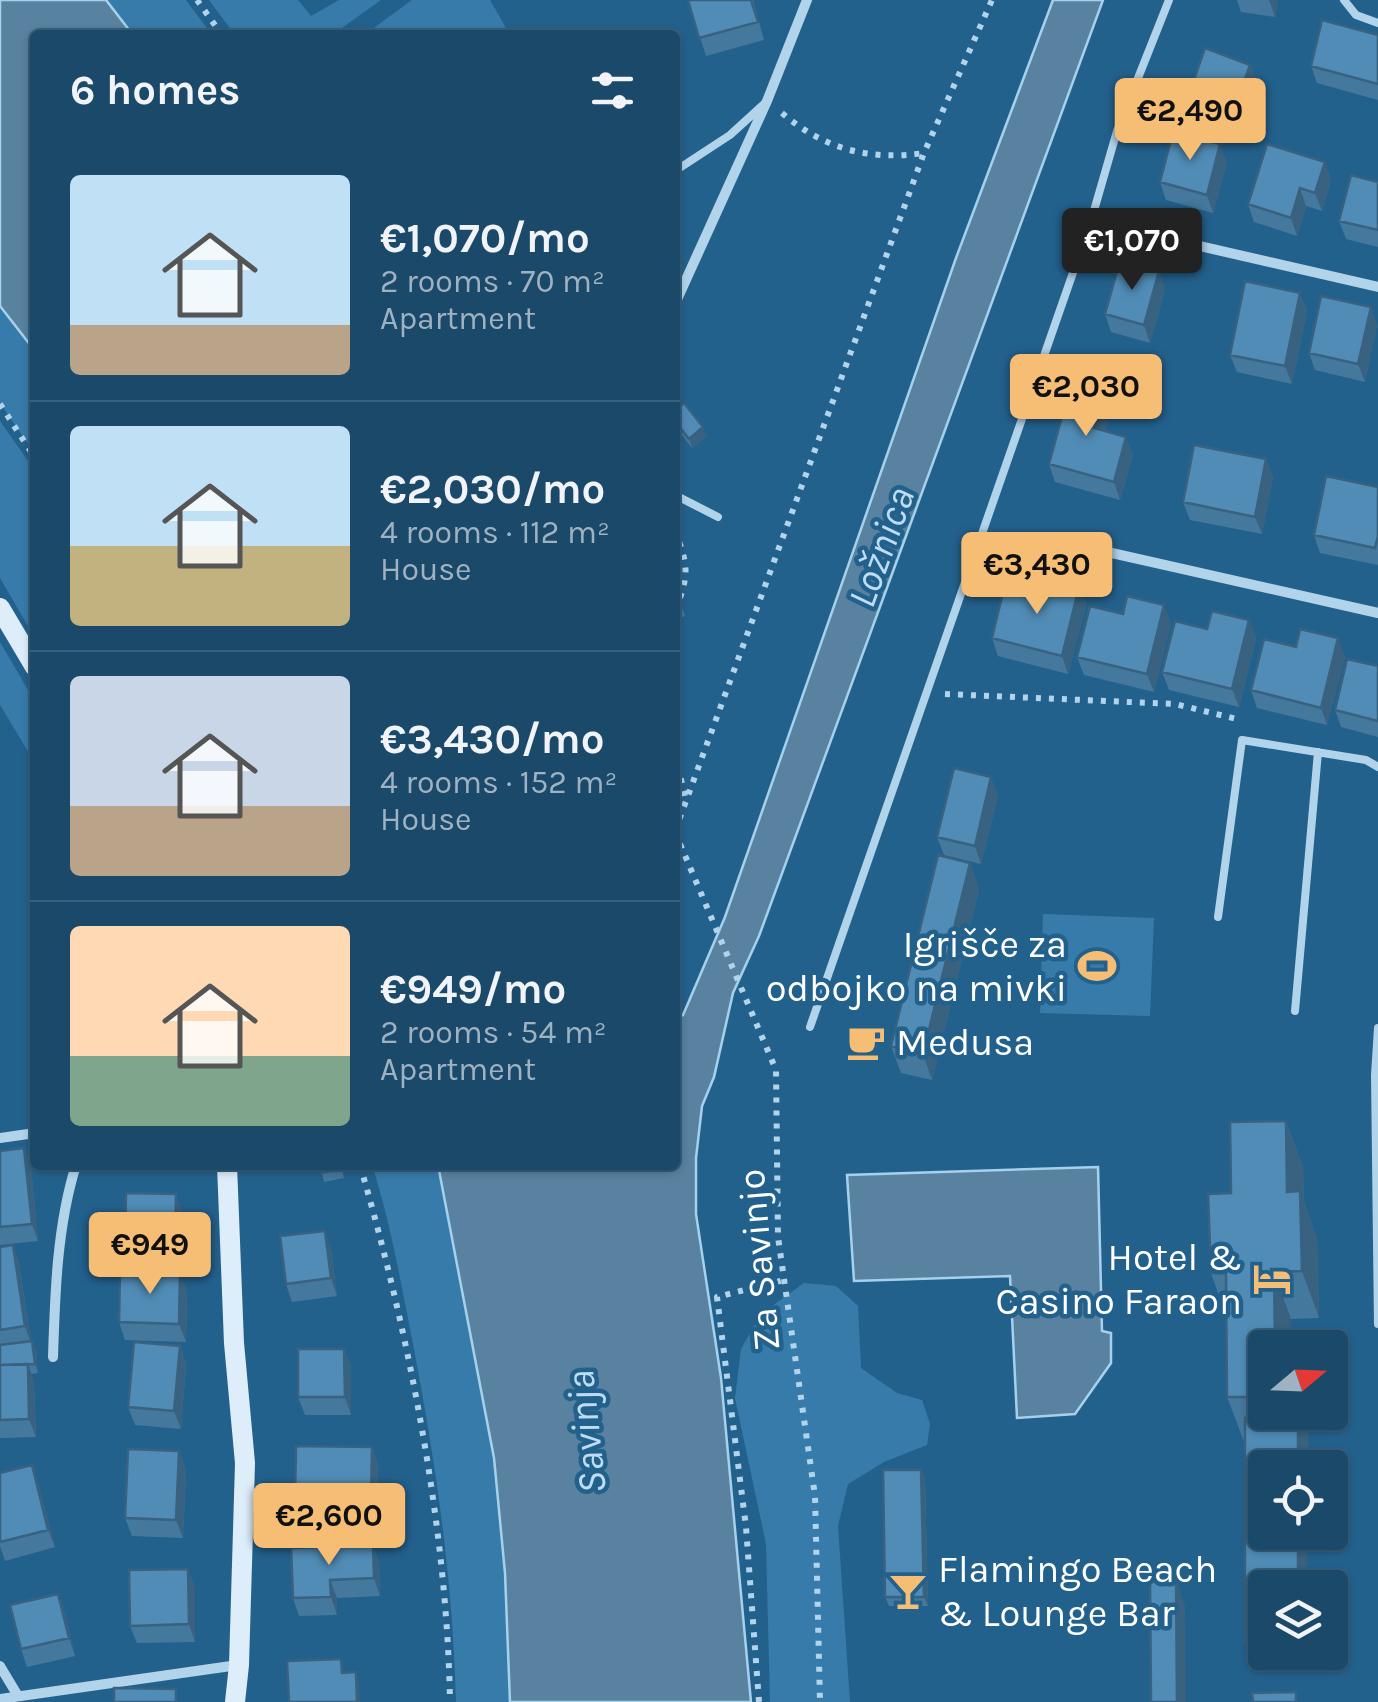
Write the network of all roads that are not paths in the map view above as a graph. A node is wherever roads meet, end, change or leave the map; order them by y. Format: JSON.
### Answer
{"nodes":[{"id":1,"x":807,"y":0,"type":"edge"},
{"id":2,"x":1169,"y":0,"type":"edge"},
{"id":3,"x":1344,"y":0,"type":"edge"},
{"id":4,"x":1378,"y":23,"type":"edge"},
{"id":5,"x":767,"y":101,"type":"junction"},
{"id":6,"x":680,"y":168,"type":"edge"},
{"id":7,"x":1090,"y":221,"type":"junction"},
{"id":8,"x":1378,"y":288,"type":"edge"},
{"id":9,"x":680,"y":293,"type":"edge"},
{"id":10,"x":680,"y":498,"type":"edge"},
{"id":11,"x":718,"y":517,"type":"dead end"},
{"id":12,"x":1063,"y":542,"type":"dead end"},
{"id":13,"x":0,"y":608,"type":"edge"},
{"id":14,"x":1378,"y":613,"type":"edge"},
{"id":15,"x":30,"y":659,"type":"edge"},
{"id":16,"x":1318,"y":752,"type":"junction"},
{"id":17,"x":1378,"y":767,"type":"edge"},
{"id":18,"x":1218,"y":917,"type":"dead end"},
{"id":19,"x":1295,"y":1011,"type":"dead end"},
{"id":20,"x":810,"y":1027,"type":"dead end"},
{"id":21,"x":1378,"y":1028,"type":"edge"},
{"id":22,"x":1376,"y":1075,"type":"edge"},
{"id":23,"x":30,"y":1135,"type":"edge"},
{"id":24,"x":0,"y":1138,"type":"edge"},
{"id":25,"x":74,"y":1170,"type":"edge"},
{"id":26,"x":226,"y":1170,"type":"edge"},
{"id":27,"x":1378,"y":1324,"type":"edge"},
{"id":28,"x":53,"y":1357,"type":"dead end"},
{"id":29,"x":240,"y":1664,"type":"junction"},
{"id":30,"x":0,"y":1666,"type":"edge"},
{"id":31,"x":18,"y":1696,"type":"junction"},
{"id":32,"x":0,"y":1698,"type":"edge"},
{"id":33,"x":235,"y":1702,"type":"edge"}],
"edges":[{"from":1,"to":5,"type":"street"},
{"from":2,"to":7,"type":"lane"},
{"from":3,"to":4,"type":"lane"},
{"from":5,"to":6,"type":"lane"},
{"from":5,"to":9,"type":"street"},
{"from":7,"to":8,"type":"street"},
{"from":7,"to":20,"type":"lane"},
{"from":10,"to":11,"type":"lane"},
{"from":12,"to":14,"type":"street"},
{"from":13,"to":15,"type":"street"},
{"from":16,"to":17,"type":"lane"},
{"from":16,"to":18,"type":"lane"},
{"from":16,"to":19,"type":"lane"},
{"from":21,"to":22,"type":"lane"},
{"from":22,"to":27,"type":"lane"},
{"from":23,"to":24,"type":"street"},
{"from":25,"to":28,"type":"street"},
{"from":26,"to":29,"type":"street"},
{"from":29,"to":31,"type":"street"},
{"from":29,"to":33,"type":"street"},
{"from":30,"to":31,"type":"street"},
{"from":31,"to":32,"type":"street"}]}
